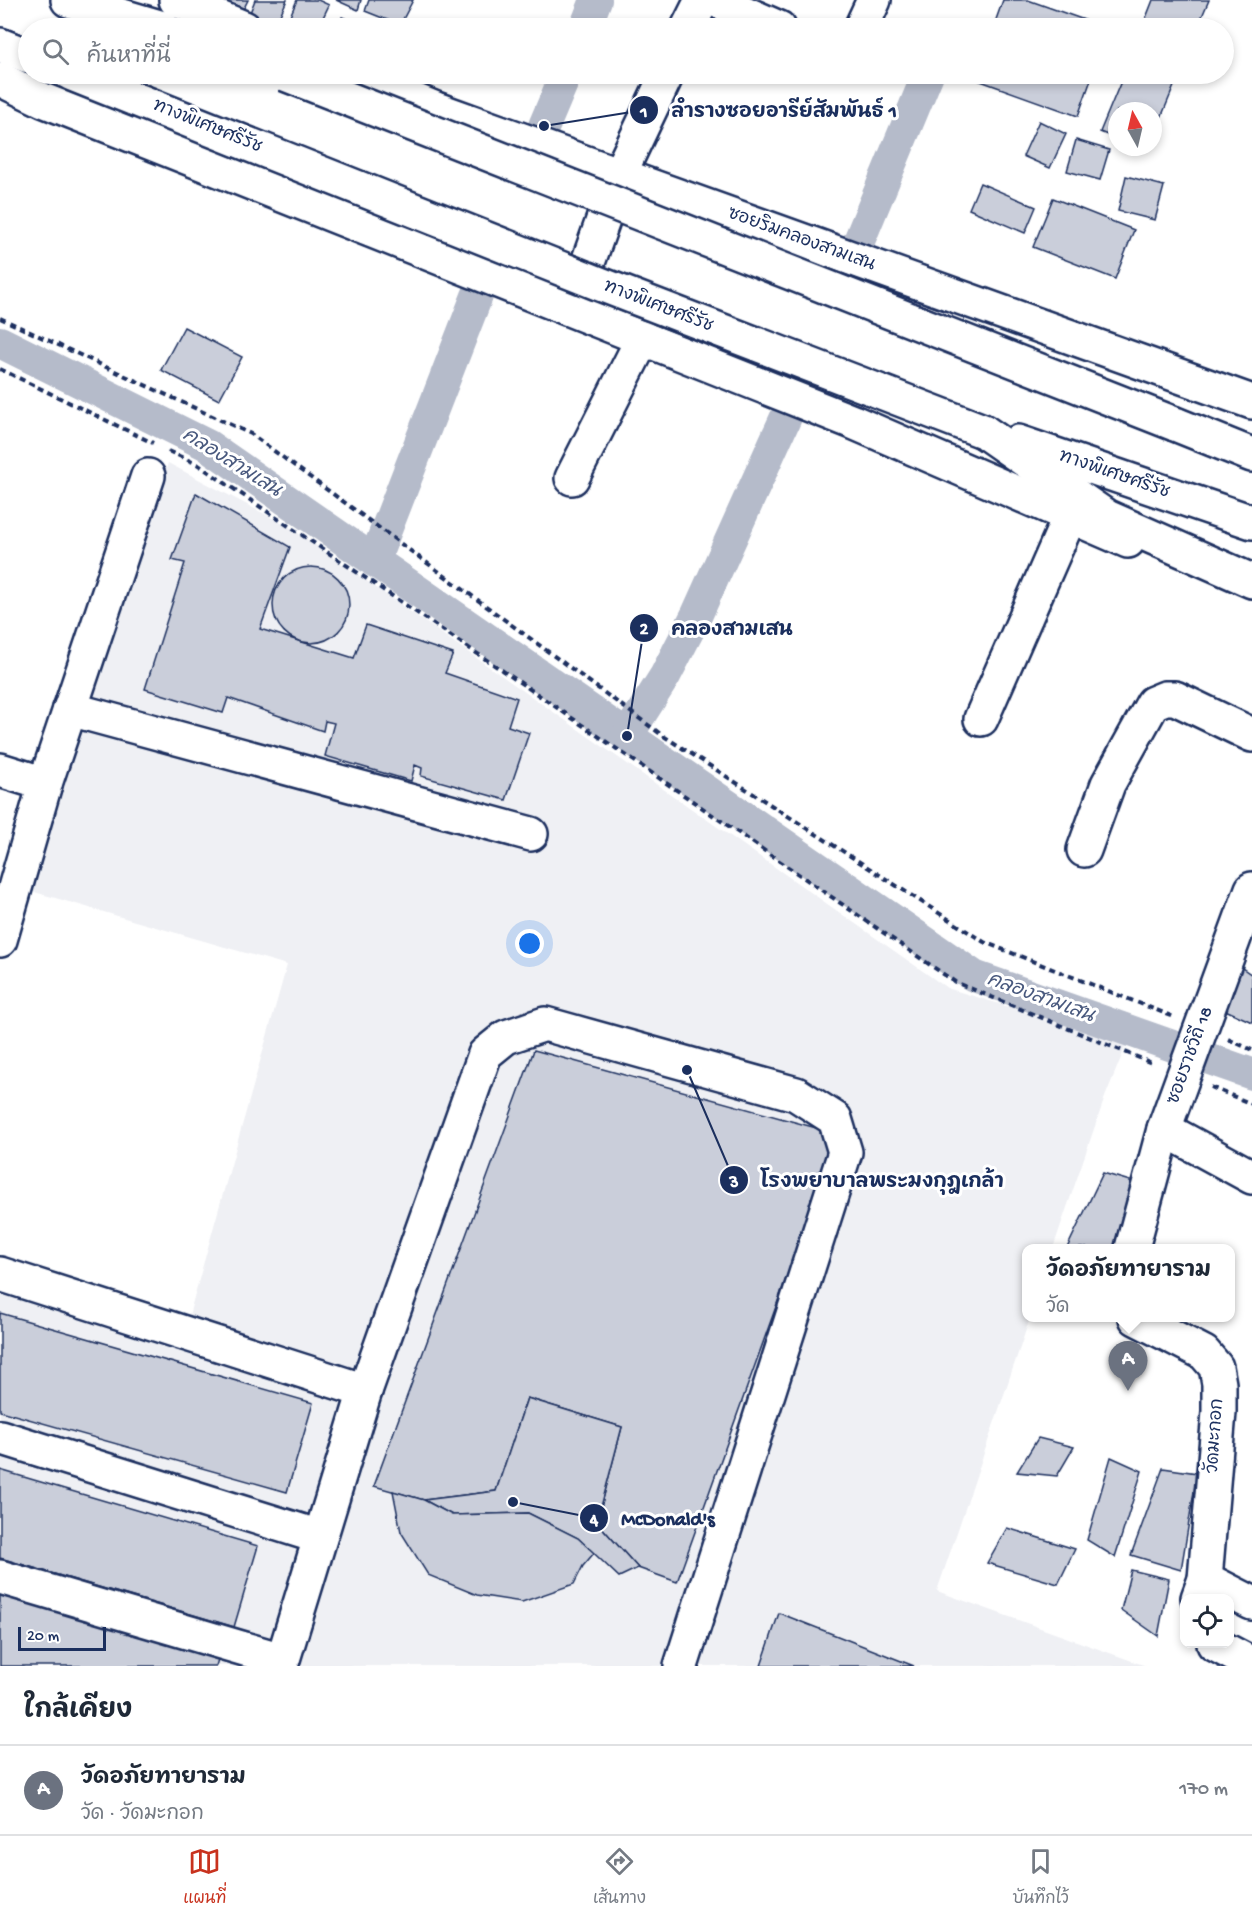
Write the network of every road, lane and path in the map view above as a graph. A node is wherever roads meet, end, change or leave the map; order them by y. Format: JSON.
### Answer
{"nodes":[{"id":1,"x":68,"y":0,"type":"edge"},
{"id":2,"x":117,"y":0,"type":"edge"},
{"id":3,"x":176,"y":0,"type":"edge"},
{"id":4,"x":702,"y":0,"type":"edge"},
{"id":5,"x":715,"y":0,"type":"edge"},
{"id":6,"x":874,"y":0,"type":"edge"},
{"id":7,"x":128,"y":18,"type":"edge"},
{"id":8,"x":154,"y":18,"type":"edge"},
{"id":9,"x":220,"y":18,"type":"edge"},
{"id":10,"x":693,"y":18,"type":"edge"},
{"id":11,"x":756,"y":18,"type":"edge"},
{"id":12,"x":866,"y":18,"type":"edge"},
{"id":13,"x":0,"y":45,"type":"edge"},
{"id":14,"x":18,"y":52,"type":"edge"},
{"id":15,"x":0,"y":79,"type":"edge"},
{"id":16,"x":97,"y":84,"type":"edge"},
{"id":17,"x":310,"y":84,"type":"edge"},
{"id":18,"x":375,"y":84,"type":"edge"},
{"id":19,"x":662,"y":84,"type":"edge"},
{"id":20,"x":619,"y":175,"type":"junction"},
{"id":21,"x":571,"y":310,"type":"junction"},
{"id":22,"x":0,"y":318,"type":"edge"},
{"id":23,"x":643,"y":338,"type":"junction"},
{"id":24,"x":0,"y":369,"type":"edge"},
{"id":25,"x":1252,"y":402,"type":"edge"},
{"id":26,"x":1175,"y":424,"type":"junction"},
{"id":27,"x":983,"y":431,"type":"junction"},
{"id":28,"x":1252,"y":440,"type":"edge"},
{"id":29,"x":155,"y":444,"type":"dead end"},
{"id":30,"x":165,"y":449,"type":"dead end"},
{"id":31,"x":1252,"y":455,"type":"edge"},
{"id":32,"x":148,"y":476,"type":"dead end"},
{"id":33,"x":572,"y":478,"type":"dead end"},
{"id":34,"x":1070,"y":516,"type":"junction"},
{"id":35,"x":1252,"y":522,"type":"edge"},
{"id":36,"x":1252,"y":580,"type":"edge"},
{"id":37,"x":1252,"y":594,"type":"edge"},
{"id":38,"x":70,"y":709,"type":"junction"},
{"id":39,"x":981,"y":719,"type":"dead end"},
{"id":40,"x":1252,"y":735,"type":"edge"},
{"id":41,"x":0,"y":770,"type":"edge"},
{"id":42,"x":45,"y":784,"type":"junction"},
{"id":43,"x":531,"y":834,"type":"dead end"},
{"id":44,"x":1084,"y":850,"type":"dead end"},
{"id":45,"x":1252,"y":889,"type":"edge"},
{"id":46,"x":0,"y":940,"type":"edge"},
{"id":47,"x":1162,"y":1011,"type":"dead end"},
{"id":48,"x":1212,"y":1032,"type":"junction"},
{"id":49,"x":1252,"y":1050,"type":"edge"},
{"id":50,"x":1147,"y":1061,"type":"dead end"},
{"id":51,"x":1192,"y":1080,"type":"junction"},
{"id":52,"x":1252,"y":1104,"type":"edge"},
{"id":53,"x":1164,"y":1129,"type":"junction"},
{"id":54,"x":1252,"y":1177,"type":"edge"},
{"id":55,"x":1133,"y":1244,"type":"edge"},
{"id":56,"x":0,"y":1274,"type":"edge"},
{"id":57,"x":1145,"y":1322,"type":"edge"},
{"id":58,"x":365,"y":1391,"type":"junction"},
{"id":59,"x":0,"y":1437,"type":"edge"},
{"id":60,"x":320,"y":1537,"type":"junction"},
{"id":61,"x":0,"y":1577,"type":"edge"},
{"id":62,"x":1202,"y":1589,"type":"edge"},
{"id":63,"x":1252,"y":1603,"type":"edge"},
{"id":64,"x":1222,"y":1648,"type":"edge"},
{"id":65,"x":282,"y":1663,"type":"edge"},
{"id":66,"x":1252,"y":1664,"type":"edge"},
{"id":67,"x":681,"y":1666,"type":"edge"}],
"edges":[{"from":1,"to":7,"type":"main road"},
{"from":2,"to":8,"type":"main road"},
{"from":3,"to":9,"type":"main road"},
{"from":4,"to":10,"type":"main road"},
{"from":5,"to":11,"type":"main road"},
{"from":6,"to":12,"type":"main road"},
{"from":13,"to":14,"type":"main road"},
{"from":15,"to":21,"type":"main road"},
{"from":16,"to":27,"type":"main road","name":"ทางพิเศษศรีรัช","bridge":true},
{"from":17,"to":26,"type":"main road","bridge":true},
{"from":18,"to":20,"type":"main road","name":"ซอยริมคลองสามเสน"},
{"from":19,"to":20,"type":"main road"},
{"from":20,"to":21,"type":"main road"},
{"from":20,"to":25,"type":"main road","name":"ซอยริมคลองสามเสน"},
{"from":21,"to":23,"type":"main road"},
{"from":22,"to":47,"type":"path"},
{"from":23,"to":33,"type":"main road"},
{"from":23,"to":34,"type":"main road"},
{"from":24,"to":29,"type":"path"},
{"from":26,"to":28,"type":"main road"},
{"from":26,"to":31,"type":"main road"},
{"from":27,"to":35,"type":"main road","name":"ทางพิเศษศรีรัช"},
{"from":27,"to":36,"type":"main road"},
{"from":30,"to":50,"type":"path"},
{"from":32,"to":38,"type":"main road"},
{"from":34,"to":37,"type":"main road"},
{"from":34,"to":39,"type":"main road"},
{"from":38,"to":42,"type":"main road"},
{"from":38,"to":43,"type":"main road"},
{"from":40,"to":44,"type":"main road"},
{"from":41,"to":42,"type":"main road"},
{"from":42,"to":46,"type":"main road"},
{"from":45,"to":48,"type":"main road","name":"ซอยราชวิถี 18"},
{"from":48,"to":49,"type":"path"},
{"from":48,"to":51,"type":"main road","name":"ซอยราชวิถี 18"},
{"from":51,"to":52,"type":"path"},
{"from":51,"to":53,"type":"main road","name":"ซอยราชวิถี 18"},
{"from":53,"to":54,"type":"main road","name":"ซอยราชวิถี 18"},
{"from":53,"to":55,"type":"main road"},
{"from":56,"to":58,"type":"main road"},
{"from":57,"to":62,"type":"main road","name":"วัดมะกอก"},
{"from":58,"to":60,"type":"main road"},
{"from":58,"to":67,"type":"main road"},
{"from":59,"to":60,"type":"main road"},
{"from":60,"to":65,"type":"main road"},
{"from":61,"to":65,"type":"main road"},
{"from":62,"to":63,"type":"main road"},
{"from":64,"to":66,"type":"main road"}]}
